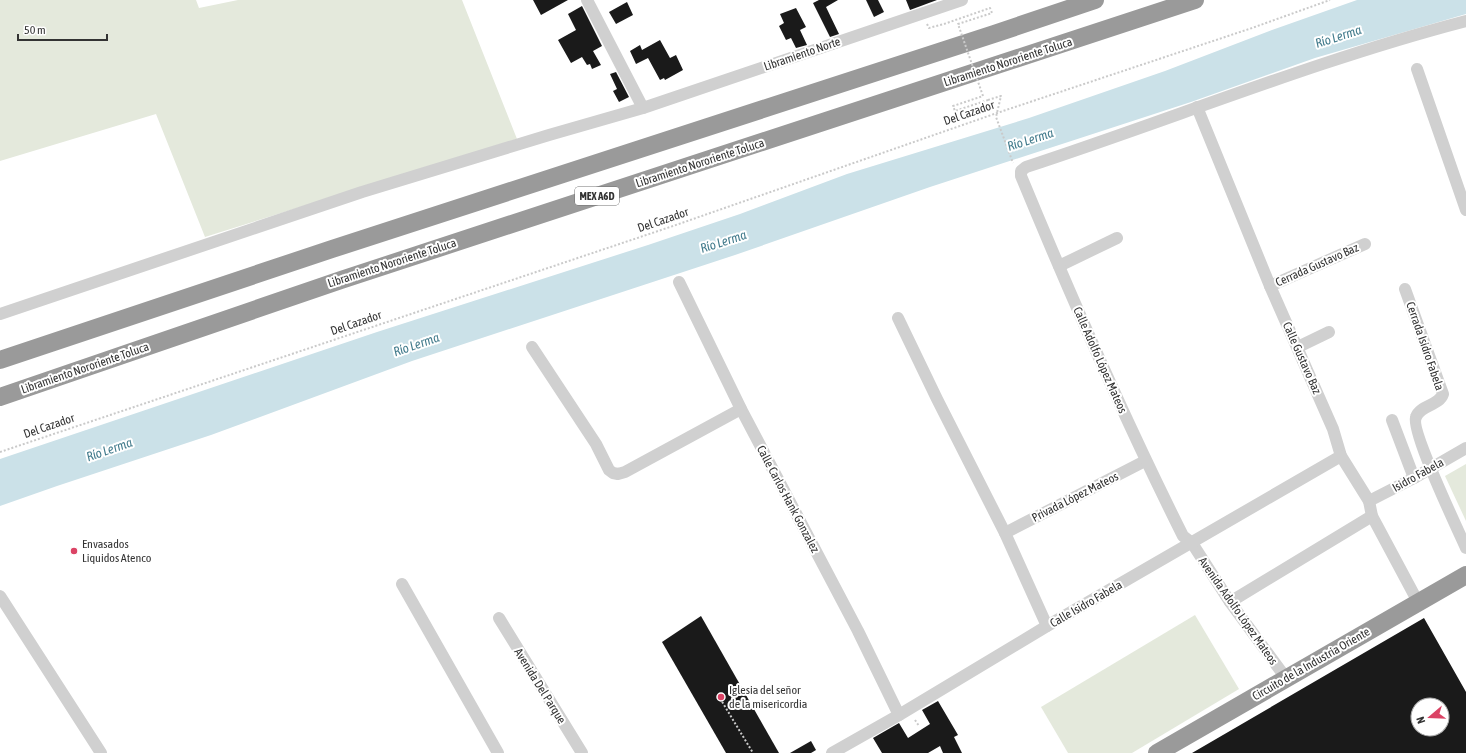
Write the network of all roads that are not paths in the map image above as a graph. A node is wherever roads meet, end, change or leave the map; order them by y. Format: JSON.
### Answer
{"nodes":[{"id":1,"x":588,"y":0,"type":"edge"},
{"id":2,"x":1095,"y":0,"type":"edge"},
{"id":3,"x":1195,"y":0,"type":"edge"},
{"id":4,"x":954,"y":1,"type":"edge"},
{"id":5,"x":1466,"y":21,"type":"edge"},
{"id":6,"x":1417,"y":69,"type":"dead end"},
{"id":7,"x":1196,"y":107,"type":"junction"},
{"id":8,"x":643,"y":108,"type":"junction"},
{"id":9,"x":1466,"y":210,"type":"edge"},
{"id":10,"x":1117,"y":238,"type":"dead end"},
{"id":11,"x":1365,"y":244,"type":"dead end"},
{"id":12,"x":1059,"y":266,"type":"junction"},
{"id":13,"x":679,"y":282,"type":"dead end"},
{"id":14,"x":1270,"y":286,"type":"junction"},
{"id":15,"x":1405,"y":289,"type":"dead end"},
{"id":16,"x":0,"y":314,"type":"edge"},
{"id":17,"x":898,"y":318,"type":"dead end"},
{"id":18,"x":1329,"y":332,"type":"dead end"},
{"id":19,"x":532,"y":347,"type":"dead end"},
{"id":20,"x":1298,"y":347,"type":"junction"},
{"id":21,"x":0,"y":360,"type":"edge"},
{"id":22,"x":0,"y":397,"type":"edge"},
{"id":23,"x":741,"y":409,"type":"junction"},
{"id":24,"x":1392,"y":420,"type":"dead end"},
{"id":25,"x":1466,"y":448,"type":"edge"},
{"id":26,"x":1341,"y":456,"type":"junction"},
{"id":27,"x":1145,"y":461,"type":"junction"},
{"id":28,"x":1430,"y":468,"type":"junction"},
{"id":29,"x":1414,"y":478,"type":"junction"},
{"id":30,"x":1369,"y":502,"type":"junction"},
{"id":31,"x":1372,"y":516,"type":"junction"},
{"id":32,"x":1005,"y":533,"type":"junction"},
{"id":33,"x":1192,"y":543,"type":"junction"},
{"id":34,"x":1466,"y":548,"type":"edge"},
{"id":35,"x":1466,"y":575,"type":"edge"},
{"id":36,"x":402,"y":584,"type":"dead end"},
{"id":37,"x":0,"y":596,"type":"edge"},
{"id":38,"x":1230,"y":602,"type":"junction"},
{"id":39,"x":1418,"y":602,"type":"junction"},
{"id":40,"x":498,"y":618,"type":"dead end"},
{"id":41,"x":1047,"y":626,"type":"junction"},
{"id":42,"x":1286,"y":678,"type":"junction"},
{"id":43,"x":899,"y":715,"type":"junction"},
{"id":44,"x":102,"y":753,"type":"edge"},
{"id":45,"x":498,"y":753,"type":"edge"},
{"id":46,"x":582,"y":753,"type":"edge"},
{"id":47,"x":832,"y":753,"type":"edge"},
{"id":48,"x":1157,"y":753,"type":"edge"}],
"edges":[{"from":1,"to":8,"type":"street"},
{"from":2,"to":21,"type":"highway","number":"MEX A6D"},
{"from":3,"to":22,"type":"highway","name":"Libramiento Nororiente Toluca","number":"MEX A6D"},
{"from":4,"to":8,"type":"street","name":"Libramiento Norte"},
{"from":5,"to":7,"type":"street"},
{"from":6,"to":9,"type":"street"},
{"from":7,"to":12,"type":"street","name":"Calle Adolfo López Mateos"},
{"from":7,"to":14,"type":"street","name":"Calle Gustavo Baz"},
{"from":8,"to":16,"type":"street","name":"Libramiento Norte"},
{"from":10,"to":12,"type":"street"},
{"from":11,"to":14,"type":"street","name":"Cerrada Gustavo Baz"},
{"from":12,"to":27,"type":"street","name":"Calle Adolfo López Mateos"},
{"from":13,"to":23,"type":"street","name":"Calle Carlos Hank Gonzalez"},
{"from":14,"to":20,"type":"street","name":"Calle Gustavo Baz"},
{"from":15,"to":28,"type":"street","name":"Cerrada Isidro Fabela"},
{"from":17,"to":32,"type":"street"},
{"from":18,"to":20,"type":"street"},
{"from":19,"to":23,"type":"street"},
{"from":20,"to":26,"type":"street","name":"Calle Gustavo Baz"},
{"from":23,"to":43,"type":"street","name":"Calle Carlos Hank Gonzalez"},
{"from":24,"to":29,"type":"street"},
{"from":25,"to":28,"type":"street","name":"Isidro Fabela"},
{"from":26,"to":30,"type":"street","name":"Calle Gustavo Baz"},
{"from":26,"to":33,"type":"street","name":"Calle Isidro Fabela"},
{"from":27,"to":32,"type":"street","name":"Privada López Mateos"},
{"from":27,"to":33,"type":"street","name":"Calle Adolfo López Mateos"},
{"from":28,"to":29,"type":"street","name":"Isidro Fabela"},
{"from":28,"to":34,"type":"street","name":"Cerrada Isidro Fabela"},
{"from":29,"to":30,"type":"street","name":"Isidro Fabela"},
{"from":30,"to":31,"type":"street","name":"Calle Gustavo Baz"},
{"from":31,"to":38,"type":"street"},
{"from":31,"to":39,"type":"street","name":"Calle Gustavo Baz"},
{"from":32,"to":41,"type":"street"},
{"from":33,"to":38,"type":"street","name":"Avenida Adolfo López Mateos"},
{"from":33,"to":41,"type":"street","name":"Calle Isidro Fabela"},
{"from":35,"to":39,"type":"highway","name":"Circuito de la Industria Oriente"},
{"from":36,"to":45,"type":"street"},
{"from":37,"to":44,"type":"street"},
{"from":38,"to":42,"type":"street","name":"Avenida Adolfo López Mateos"},
{"from":39,"to":42,"type":"highway","name":"Circuito de la Industria Oriente"},
{"from":40,"to":46,"type":"street","name":"Avenida Del Parque"},
{"from":41,"to":43,"type":"street","name":"Calle Isidro Fabela"},
{"from":42,"to":48,"type":"highway","name":"Circuito de la Industria Oriente"},
{"from":43,"to":47,"type":"street","name":"Calle Isidro Fabela"}]}
